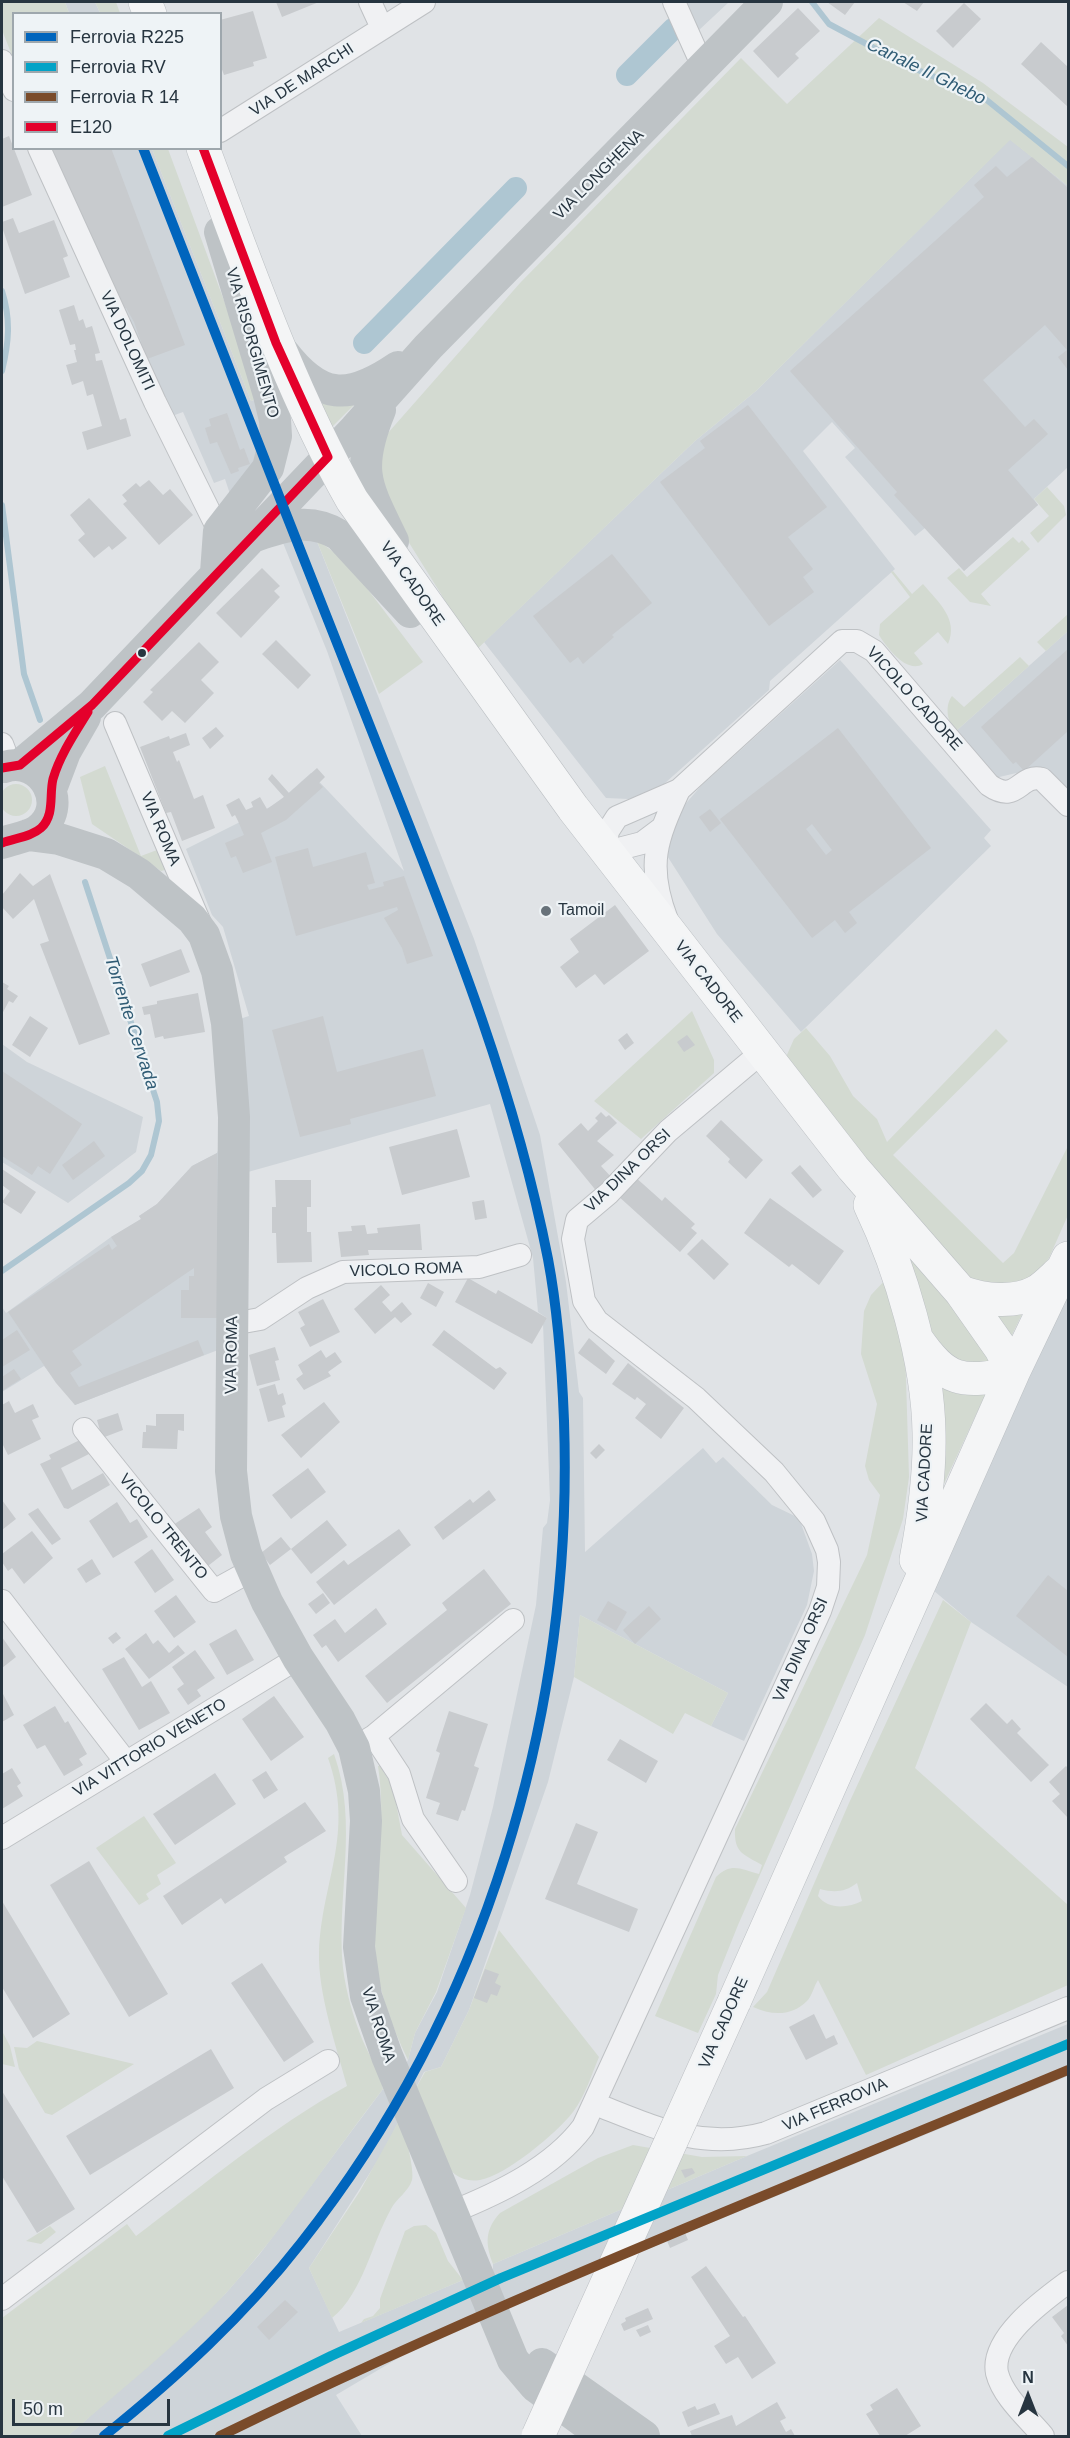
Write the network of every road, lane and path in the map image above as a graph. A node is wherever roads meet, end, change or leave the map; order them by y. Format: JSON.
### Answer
{"nodes":[{"id":1,"x":370,"y":2,"type":"edge"},
{"id":2,"x":424,"y":2,"type":"edge"},
{"id":3,"x":674,"y":2,"type":"edge"},
{"id":4,"x":767,"y":2,"type":"edge"},
{"id":5,"x":382,"y":28,"type":"junction"},
{"id":6,"x":2,"y":61,"type":"edge"},
{"id":7,"x":704,"y":69,"type":"junction"},
{"id":8,"x":12,"y":85,"type":"edge"},
{"id":9,"x":222,"y":130,"type":"edge"},
{"id":10,"x":40,"y":150,"type":"edge"},
{"id":11,"x":193,"y":150,"type":"edge"},
{"id":12,"x":205,"y":150,"type":"edge"},
{"id":13,"x":213,"y":211,"type":"junction"},
{"id":14,"x":276,"y":343,"type":"junction"},
{"id":15,"x":428,"y":346,"type":"junction"},
{"id":16,"x":386,"y":395,"type":"junction"},
{"id":17,"x":320,"y":466,"type":"junction"},
{"id":18,"x":234,"y":535,"type":"junction"},
{"id":19,"x":415,"y":604,"type":"junction"},
{"id":20,"x":103,"y":714,"type":"junction"},
{"id":21,"x":8,"y":760,"type":"edge"},
{"id":22,"x":679,"y":789,"type":"junction"},
{"id":23,"x":52,"y":795,"type":"junction"},
{"id":24,"x":568,"y":802,"type":"junction"},
{"id":25,"x":1068,"y":805,"type":"edge"},
{"id":26,"x":632,"y":809,"type":"junction"},
{"id":27,"x":662,"y":828,"type":"junction"},
{"id":28,"x":12,"y":837,"type":"edge"},
{"id":29,"x":606,"y":850,"type":"junction"},
{"id":30,"x":106,"y":854,"type":"junction"},
{"id":31,"x":204,"y":935,"type":"junction"},
{"id":32,"x":675,"y":938,"type":"junction"},
{"id":33,"x":762,"y":1052,"type":"junction"},
{"id":34,"x":853,"y":1168,"type":"junction"},
{"id":35,"x":520,"y":1255,"type":"dead end"},
{"id":36,"x":1066,"y":1263,"type":"edge"},
{"id":37,"x":961,"y":1292,"type":"junction"},
{"id":38,"x":232,"y":1324,"type":"junction"},
{"id":39,"x":915,"y":1337,"type":"junction"},
{"id":40,"x":1013,"y":1373,"type":"junction"},
{"id":41,"x":84,"y":1429,"type":"dead end"},
{"id":42,"x":252,"y":1570,"type":"junction"},
{"id":43,"x":2,"y":1601,"type":"edge"},
{"id":44,"x":908,"y":1609,"type":"junction"},
{"id":45,"x":513,"y":1620,"type":"dead end"},
{"id":46,"x":298,"y":1658,"type":"junction"},
{"id":47,"x":364,"y":1742,"type":"junction"},
{"id":48,"x":126,"y":1762,"type":"junction"},
{"id":49,"x":2,"y":1838,"type":"edge"},
{"id":50,"x":456,"y":1881,"type":"dead end"},
{"id":51,"x":1068,"y":2008,"type":"edge"},
{"id":52,"x":328,"y":2061,"type":"dead end"},
{"id":53,"x":595,"y":2104,"type":"junction"},
{"id":54,"x":452,"y":2212,"type":"junction"},
{"id":55,"x":1068,"y":2282,"type":"edge"},
{"id":56,"x":2,"y":2299,"type":"edge"},
{"id":57,"x":496,"y":2319,"type":"junction"},
{"id":58,"x":538,"y":2436,"type":"edge"},
{"id":59,"x":603,"y":2436,"type":"edge"},
{"id":60,"x":644,"y":2436,"type":"edge"},
{"id":61,"x":1043,"y":2436,"type":"edge"}],
"edges":[{"from":1,"to":5,"type":"street"},
{"from":2,"to":5,"type":"street","name":"VIA DE MARCHI"},
{"from":3,"to":7,"type":"street"},
{"from":4,"to":7,"type":"street","name":"VIA LONGHENA"},
{"from":5,"to":9,"type":"street","name":"VIA DE MARCHI"},
{"from":6,"to":8,"type":"street"},
{"from":7,"to":15,"type":"street","name":"VIA LONGHENA"},
{"from":10,"to":18,"type":"street","name":"VIA DOLOMITI"},
{"from":11,"to":13,"type":"main road","name":"VIA RISORGIMENTO"},
{"from":12,"to":14,"type":"main road","name":"VIA RISORGIMENTO"},
{"from":13,"to":17,"type":"main road","name":"VIA RISORGIMENTO"},
{"from":13,"to":18,"type":"street","name":"VIA RISORGIMENTO"},
{"from":14,"to":15,"type":"street","name":"VIA LONGHENA"},
{"from":14,"to":17,"type":"main road","name":"VIA RISORGIMENTO"},
{"from":15,"to":16,"type":"street","name":"VIA LONGHENA"},
{"from":16,"to":17,"type":"street","name":"VIA LONGHENA"},
{"from":16,"to":19,"type":"street","name":"VIA LONGHENA"},
{"from":17,"to":18,"type":"street","name":"VIA LONGHENA"},
{"from":17,"to":19,"type":"main road","name":"VIA CADORE"},
{"from":18,"to":19,"type":"street"},
{"from":18,"to":20,"type":"street"},
{"from":19,"to":24,"type":"main road","name":"VIA CADORE"},
{"from":20,"to":21,"type":"street"},
{"from":20,"to":23,"type":"street"},
{"from":20,"to":31,"type":"street","name":"VIA ROMA"},
{"from":21,"to":23,"type":"street"},
{"from":22,"to":25,"type":"street","name":"VICOLO CADORE"},
{"from":22,"to":26,"type":"street","name":"VICOLO CADORE"},
{"from":22,"to":27,"type":"street","name":"VICOLO CADORE"},
{"from":23,"to":28,"type":"street"},
{"from":23,"to":30,"type":"street","name":"VIA ROMA"},
{"from":24,"to":26,"type":"street","name":"VICOLO CADORE"},
{"from":24,"to":29,"type":"main road","name":"VIA CADORE"},
{"from":26,"to":29,"type":"street","name":"VICOLO CADORE"},
{"from":27,"to":29,"type":"street"},
{"from":27,"to":32,"type":"street","name":"VICOLO CADORE"},
{"from":28,"to":30,"type":"street","name":"VIA ROMA"},
{"from":29,"to":32,"type":"main road","name":"VIA CADORE"},
{"from":30,"to":31,"type":"street","name":"VIA ROMA"},
{"from":31,"to":38,"type":"street","name":"VIA ROMA"},
{"from":32,"to":33,"type":"main road","name":"VIA CADORE"},
{"from":33,"to":34,"type":"main road","name":"VIA CADORE"},
{"from":33,"to":53,"type":"street","name":"VIA DINA ORSI"},
{"from":34,"to":37,"type":"main road","name":"VIA CADORE"},
{"from":34,"to":39,"type":"main road","name":"VIA CADORE"},
{"from":35,"to":38,"type":"street","name":"VICOLO ROMA"},
{"from":36,"to":37,"type":"main road"},
{"from":36,"to":40,"type":"main road"},
{"from":37,"to":40,"type":"main road","name":"VIA CADORE"},
{"from":38,"to":42,"type":"street","name":"VIA ROMA"},
{"from":39,"to":40,"type":"main road","name":"VIA CADORE"},
{"from":39,"to":44,"type":"main road","name":"VIA CADORE"},
{"from":40,"to":44,"type":"main road","name":"VIA CADORE"},
{"from":41,"to":42,"type":"street","name":"VICOLO TRENTO"},
{"from":42,"to":46,"type":"street","name":"VIA ROMA"},
{"from":43,"to":48,"type":"street"},
{"from":44,"to":58,"type":"main road","name":"VIA CADORE","bridge":true},
{"from":45,"to":47,"type":"street"},
{"from":46,"to":47,"type":"street","name":"VIA ROMA"},
{"from":46,"to":48,"type":"street","name":"VIA VITTORIO VENETO"},
{"from":47,"to":50,"type":"street","name":"VIA ROMA"},
{"from":47,"to":54,"type":"street","name":"VIA ROMA"},
{"from":48,"to":49,"type":"street","name":"VIA VITTORIO VENETO"},
{"from":51,"to":53,"type":"street","name":"VIA FERROVIA"},
{"from":52,"to":56,"type":"street"},
{"from":53,"to":54,"type":"street","name":"VIA DINA ORSI"},
{"from":54,"to":57,"type":"street","name":"VIA ROMA"},
{"from":55,"to":61,"type":"street"},
{"from":57,"to":59,"type":"street","name":"VIA ROMA"},
{"from":57,"to":60,"type":"street","name":"VIA ROMA"}]}
